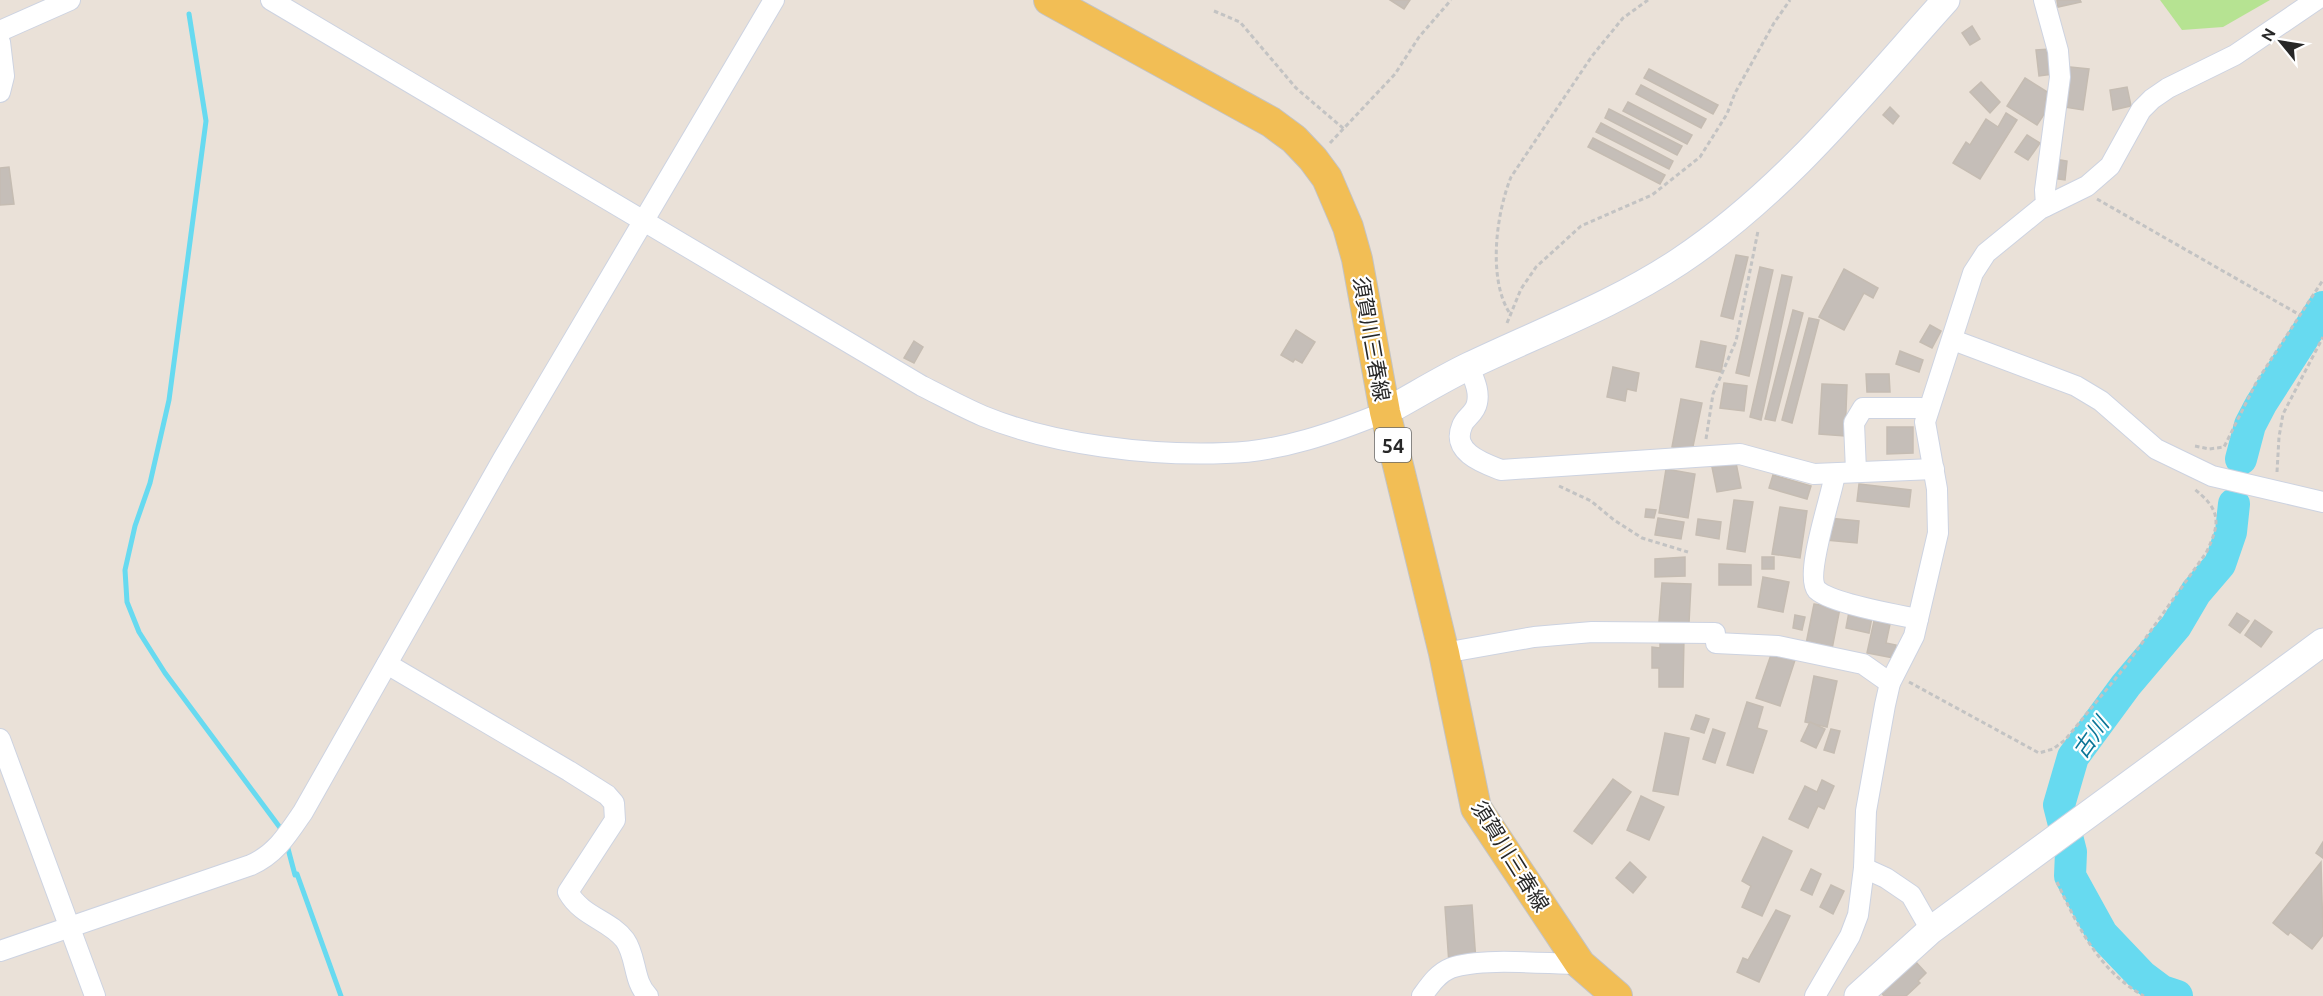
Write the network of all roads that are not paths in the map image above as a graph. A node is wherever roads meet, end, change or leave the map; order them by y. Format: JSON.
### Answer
{"nodes":[{"id":1,"x":70,"y":0,"type":"edge"},
{"id":2,"x":271,"y":0,"type":"edge"},
{"id":3,"x":774,"y":0,"type":"edge"},
{"id":4,"x":1049,"y":0,"type":"edge"},
{"id":5,"x":1946,"y":0,"type":"edge"},
{"id":6,"x":2044,"y":0,"type":"edge"},
{"id":7,"x":2316,"y":0,"type":"edge"},
{"id":8,"x":0,"y":31,"type":"edge"},
{"id":9,"x":0,"y":42,"type":"edge"},
{"id":10,"x":0,"y":93,"type":"edge"},
{"id":11,"x":2046,"y":206,"type":"junction"},
{"id":12,"x":643,"y":222,"type":"junction"},
{"id":13,"x":1953,"y":340,"type":"junction"},
{"id":14,"x":1469,"y":366,"type":"junction"},
{"id":15,"x":1928,"y":410,"type":"junction"},
{"id":16,"x":1385,"y":412,"type":"junction"},
{"id":17,"x":1934,"y":470,"type":"junction"},
{"id":18,"x":1856,"y":471,"type":"junction"},
{"id":19,"x":1835,"y":474,"type":"junction"},
{"id":20,"x":2323,"y":502,"type":"edge"},
{"id":21,"x":1918,"y":619,"type":"junction"},
{"id":22,"x":2323,"y":642,"type":"edge"},
{"id":23,"x":1444,"y":653,"type":"junction"},
{"id":24,"x":387,"y":664,"type":"junction"},
{"id":25,"x":1892,"y":678,"type":"junction"},
{"id":26,"x":0,"y":740,"type":"edge"},
{"id":27,"x":1864,"y":868,"type":"junction"},
{"id":28,"x":68,"y":928,"type":"junction"},
{"id":29,"x":1931,"y":930,"type":"junction"},
{"id":30,"x":0,"y":951,"type":"edge"},
{"id":31,"x":1580,"y":964,"type":"junction"},
{"id":32,"x":95,"y":996,"type":"edge"},
{"id":33,"x":648,"y":996,"type":"edge"},
{"id":34,"x":1422,"y":996,"type":"edge"},
{"id":35,"x":1617,"y":996,"type":"edge"},
{"id":36,"x":1815,"y":996,"type":"edge"},
{"id":37,"x":1858,"y":996,"type":"edge"}],
"edges":[{"from":1,"to":8,"type":"street"},
{"from":2,"to":12,"type":"street"},
{"from":3,"to":12,"type":"street"},
{"from":4,"to":16,"type":"main road","name":"須賀川三春線","number":"54"},
{"from":5,"to":14,"type":"street"},
{"from":6,"to":11,"type":"street"},
{"from":7,"to":11,"type":"street"},
{"from":9,"to":10,"type":"street"},
{"from":11,"to":13,"type":"street"},
{"from":12,"to":16,"type":"street"},
{"from":12,"to":24,"type":"street"},
{"from":13,"to":15,"type":"street"},
{"from":13,"to":20,"type":"street"},
{"from":14,"to":16,"type":"street"},
{"from":14,"to":19,"type":"street"},
{"from":15,"to":17,"type":"street"},
{"from":15,"to":18,"type":"street"},
{"from":16,"to":23,"type":"main road","name":"須賀川三春線","number":"54"},
{"from":17,"to":18,"type":"street"},
{"from":17,"to":21,"type":"street"},
{"from":18,"to":19,"type":"street"},
{"from":19,"to":21,"type":"street"},
{"from":21,"to":25,"type":"street"},
{"from":22,"to":29,"type":"street"},
{"from":23,"to":25,"type":"street"},
{"from":23,"to":31,"type":"main road","name":"須賀川三春線","number":"54"},
{"from":24,"to":28,"type":"street"},
{"from":24,"to":33,"type":"street"},
{"from":25,"to":27,"type":"street"},
{"from":26,"to":28,"type":"street"},
{"from":27,"to":29,"type":"street"},
{"from":27,"to":36,"type":"street"},
{"from":28,"to":30,"type":"street"},
{"from":28,"to":32,"type":"street"},
{"from":29,"to":37,"type":"street"},
{"from":31,"to":34,"type":"street"},
{"from":31,"to":35,"type":"main road","name":"須賀川三春線","number":"54"}]}
